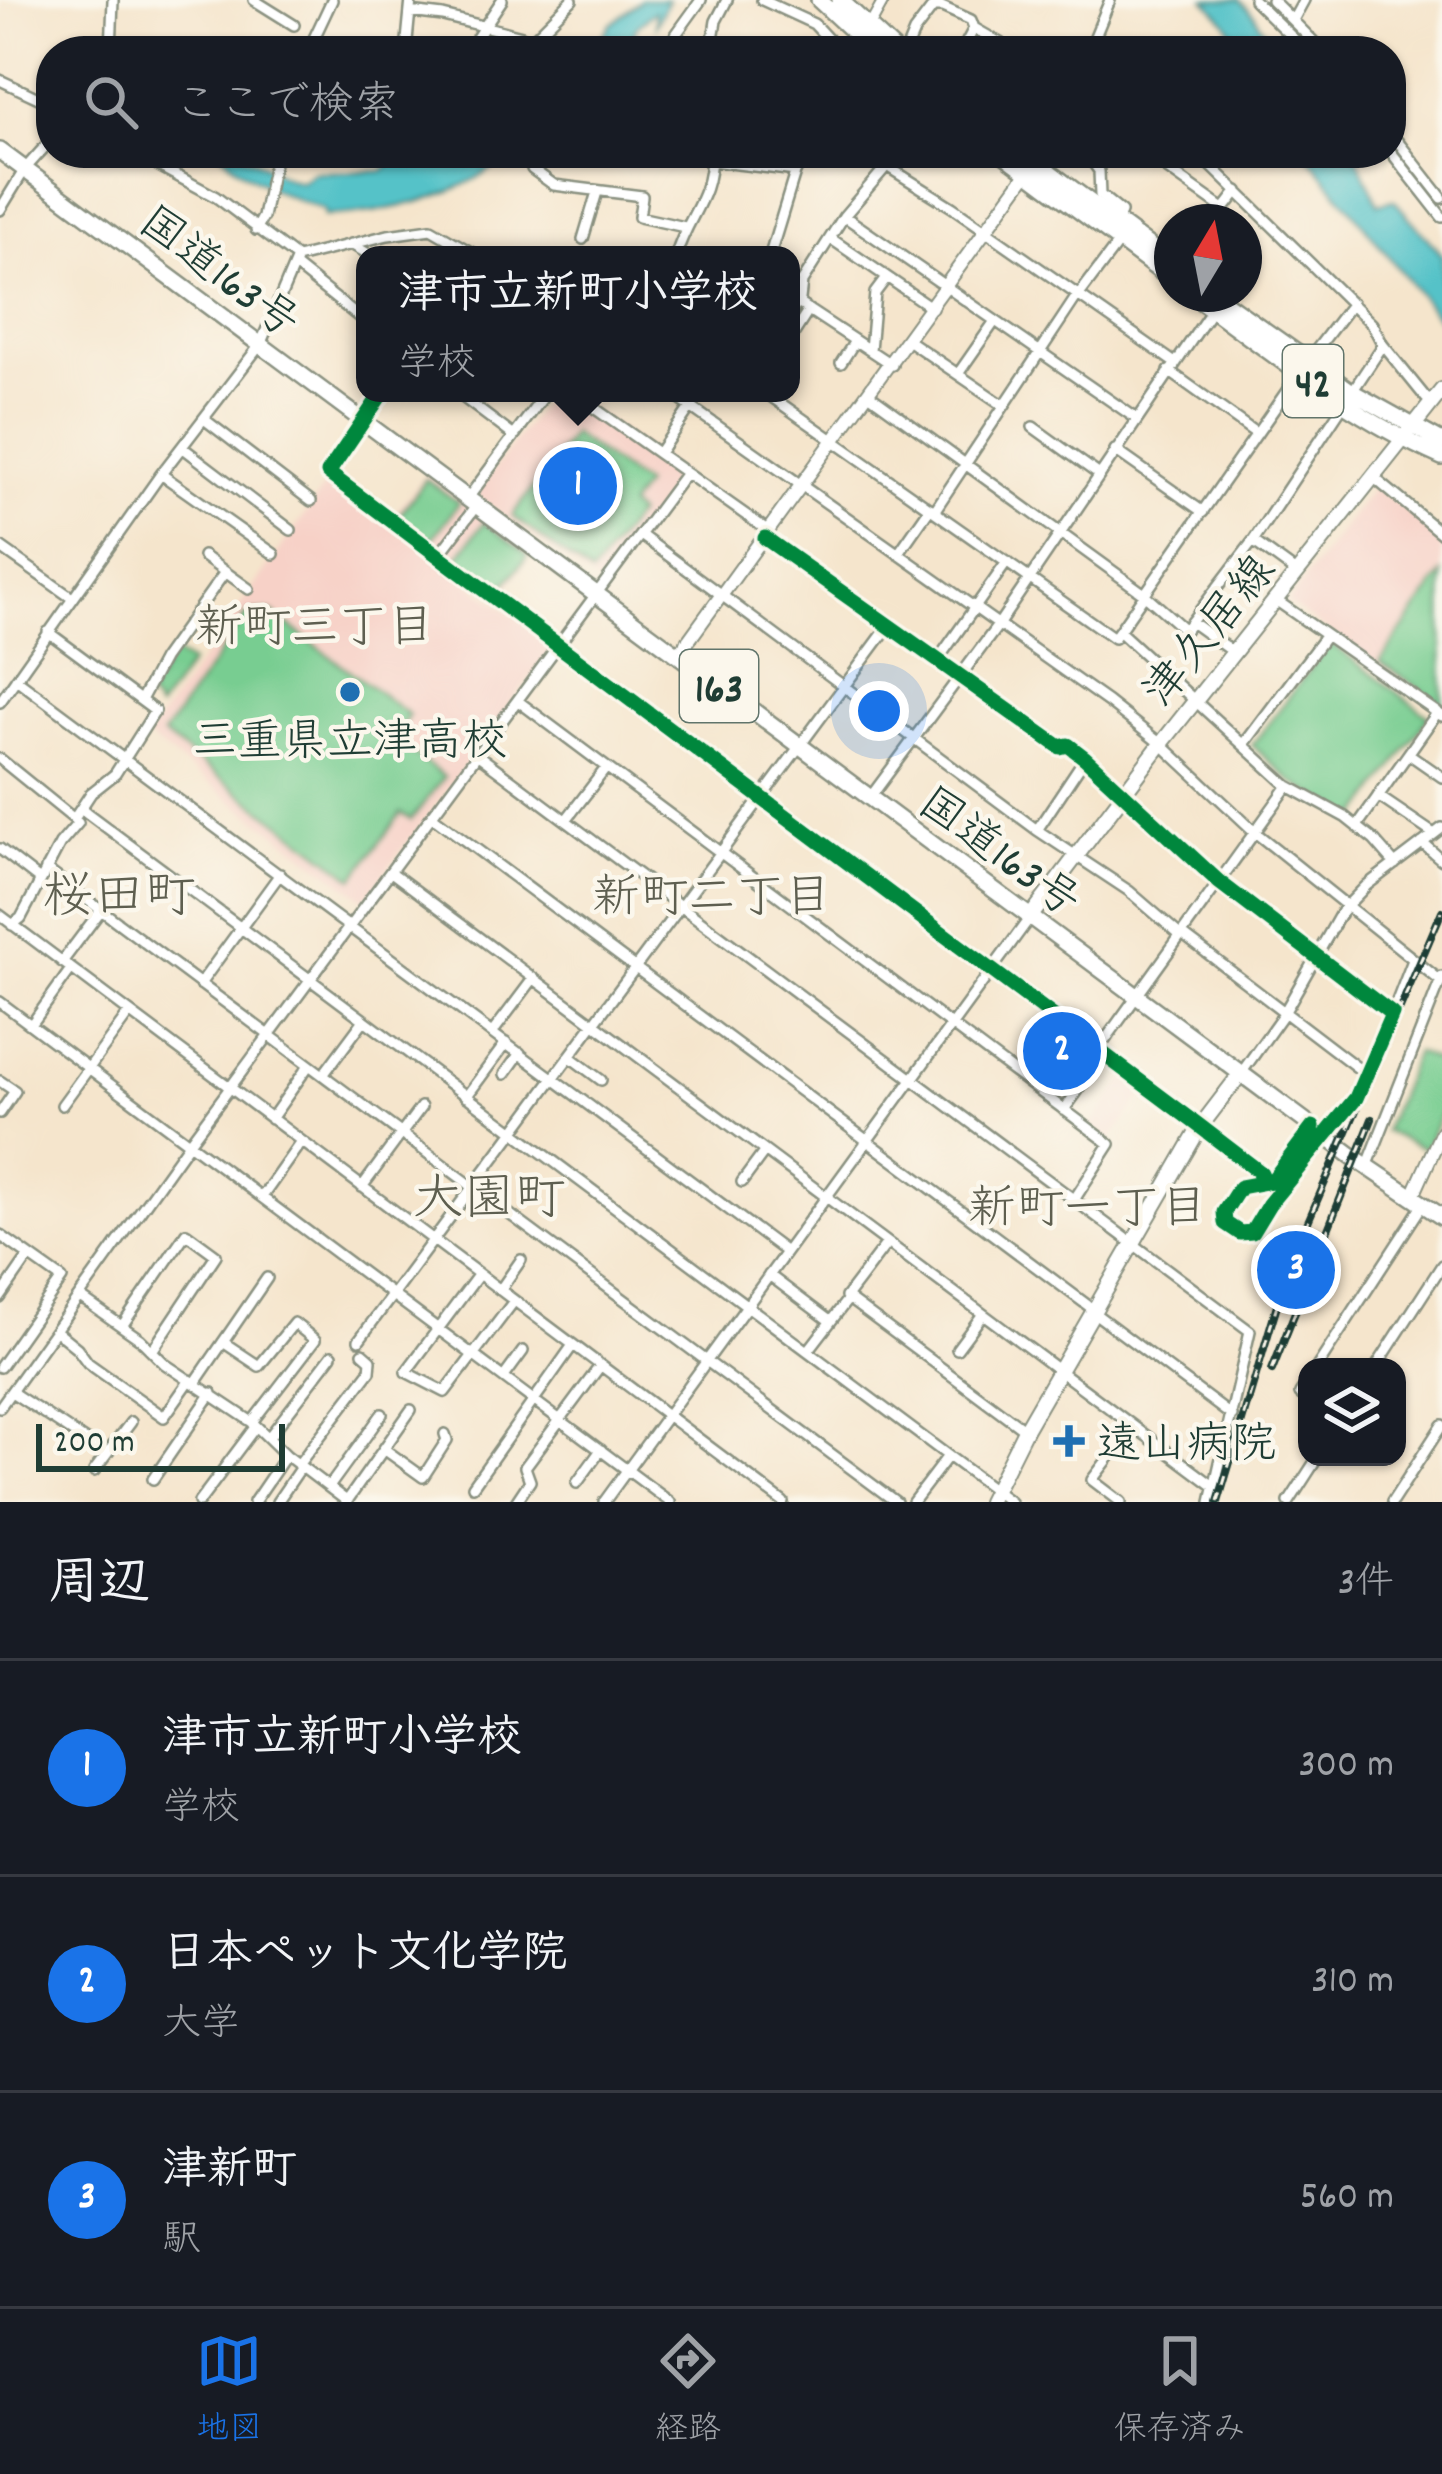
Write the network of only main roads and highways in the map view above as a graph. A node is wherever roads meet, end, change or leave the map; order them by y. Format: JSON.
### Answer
{"nodes":[{"id":1,"x":819,"y":0,"type":"edge"},
{"id":2,"x":840,"y":0,"type":"edge"},
{"id":3,"x":858,"y":36,"type":"edge"},
{"id":4,"x":879,"y":36,"type":"edge"},
{"id":5,"x":0,"y":151,"type":"edge"},
{"id":6,"x":1040,"y":168,"type":"edge"},
{"id":7,"x":1043,"y":168,"type":"edge"},
{"id":8,"x":1154,"y":250,"type":"edge"},
{"id":9,"x":1154,"y":267,"type":"edge"},
{"id":10,"x":1230,"y":312,"type":"edge"},
{"id":11,"x":1442,"y":389,"type":"edge"},
{"id":12,"x":1405,"y":433,"type":"junction"},
{"id":13,"x":1442,"y":442,"type":"edge"},
{"id":14,"x":1442,"y":457,"type":"edge"},
{"id":15,"x":1031,"y":916,"type":"junction"},
{"id":16,"x":1242,"y":1072,"type":"junction"},
{"id":17,"x":1442,"y":1217,"type":"edge"},
{"id":18,"x":991,"y":1496,"type":"edge"}],
"edges":[{"from":1,"to":3,"type":"main road"},
{"from":2,"to":4,"type":"main road"},
{"from":5,"to":15,"type":"main road","name":"国道163号","number":"163"},
{"from":6,"to":9,"type":"main road"},
{"from":7,"to":8,"type":"main road"},
{"from":10,"to":12,"type":"main road","number":"42"},
{"from":11,"to":12,"type":"main road","name":"津久居線"},
{"from":12,"to":13,"type":"main road","number":"42"},
{"from":12,"to":14,"type":"main road","number":"42"},
{"from":12,"to":15,"type":"main road","name":"津久居線"},
{"from":15,"to":16,"type":"main road","name":"国道163号","number":"163"},
{"from":16,"to":17,"type":"main road","name":"国道163号","number":"163"},
{"from":16,"to":18,"type":"main road"}]}
